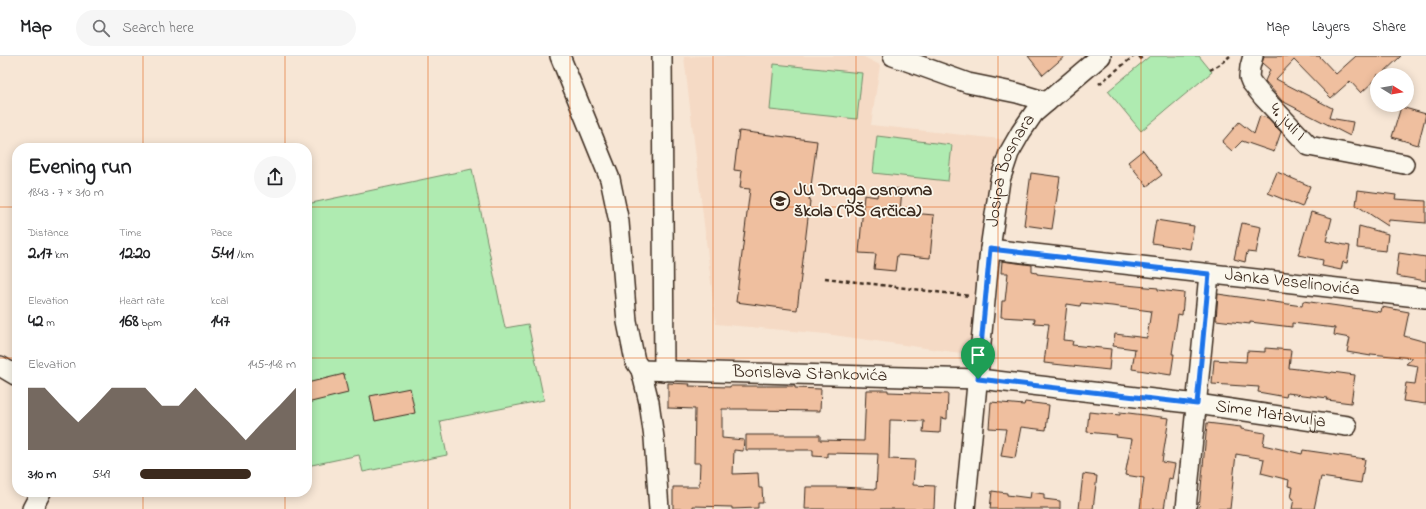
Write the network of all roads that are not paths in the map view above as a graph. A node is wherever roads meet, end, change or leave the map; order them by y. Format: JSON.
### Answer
{"nodes":[{"id":1,"x":560,"y":56,"type":"edge"},
{"id":2,"x":662,"y":56,"type":"edge"},
{"id":3,"x":893,"y":56,"type":"edge"},
{"id":4,"x":1101,"y":56,"type":"edge"},
{"id":5,"x":1253,"y":56,"type":"edge"},
{"id":6,"x":1047,"y":102,"type":"junction"},
{"id":7,"x":1404,"y":164,"type":"dead end"},
{"id":8,"x":990,"y":249,"type":"junction"},
{"id":9,"x":1209,"y":274,"type":"junction"},
{"id":10,"x":1426,"y":298,"type":"edge"},
{"id":11,"x":0,"y":366,"type":"edge"},
{"id":12,"x":641,"y":370,"type":"junction"},
{"id":13,"x":664,"y":371,"type":"junction"},
{"id":14,"x":12,"y":373,"type":"edge"},
{"id":15,"x":978,"y":379,"type":"junction"},
{"id":16,"x":1197,"y":404,"type":"junction"},
{"id":17,"x":1347,"y":426,"type":"dead end"},
{"id":18,"x":38,"y":497,"type":"edge"},
{"id":19,"x":32,"y":509,"type":"edge"},
{"id":20,"x":659,"y":509,"type":"edge"},
{"id":21,"x":965,"y":509,"type":"edge"},
{"id":22,"x":1186,"y":509,"type":"edge"}],
"edges":[{"from":1,"to":12,"type":"street"},
{"from":2,"to":13,"type":"street"},
{"from":3,"to":6,"type":"street"},
{"from":4,"to":6,"type":"street","name":"Josipa Bosnara"},
{"from":5,"to":7,"type":"street","name":"4. juli I"},
{"from":6,"to":8,"type":"street","name":"Josipa Bosnara"},
{"from":8,"to":9,"type":"street","name":"Janka Veselinovića"},
{"from":8,"to":15,"type":"street","name":"Josipa Bosnara"},
{"from":9,"to":10,"type":"street","name":"Janka Veselinovića"},
{"from":9,"to":16,"type":"street"},
{"from":11,"to":14,"type":"street"},
{"from":12,"to":13,"type":"street","name":"Borislava Stankovića"},
{"from":12,"to":20,"type":"street"},
{"from":13,"to":15,"type":"street","name":"Borislava Stankovića"},
{"from":15,"to":16,"type":"street","name":"Sime Matavulja"},
{"from":15,"to":21,"type":"street","name":"Josipa Bosnara"},
{"from":16,"to":17,"type":"street","name":"Sime Matavulja"},
{"from":16,"to":22,"type":"street"},
{"from":18,"to":19,"type":"street"}]}
